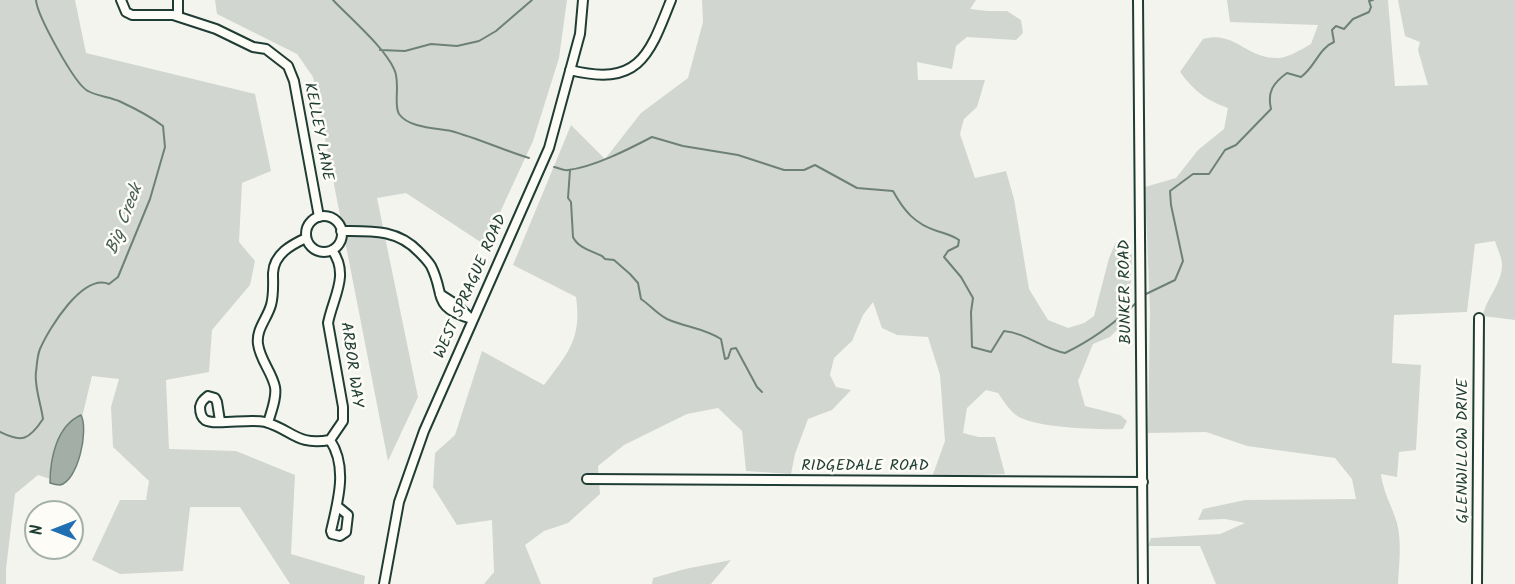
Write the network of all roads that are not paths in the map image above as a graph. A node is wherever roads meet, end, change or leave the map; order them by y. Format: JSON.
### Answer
{"nodes":[{"id":1,"x":121,"y":0,"type":"edge"},
{"id":2,"x":178,"y":0,"type":"edge"},
{"id":3,"x":583,"y":0,"type":"edge"},
{"id":4,"x":671,"y":0,"type":"edge"},
{"id":5,"x":1138,"y":0,"type":"edge"},
{"id":6,"x":178,"y":16,"type":"junction"},
{"id":7,"x":570,"y":70,"type":"junction"},
{"id":8,"x":319,"y":217,"type":"junction"},
{"id":9,"x":341,"y":231,"type":"junction"},
{"id":10,"x":306,"y":238,"type":"junction"},
{"id":11,"x":332,"y":250,"type":"junction"},
{"id":12,"x":1479,"y":318,"type":"dead end"},
{"id":13,"x":472,"y":319,"type":"junction"},
{"id":14,"x":220,"y":421,"type":"dead end"},
{"id":15,"x":268,"y":423,"type":"junction"},
{"id":16,"x":330,"y":440,"type":"junction"},
{"id":17,"x":587,"y":479,"type":"dead end"},
{"id":18,"x":1143,"y":482,"type":"junction"},
{"id":19,"x":337,"y":506,"type":"dead end"},
{"id":20,"x":384,"y":584,"type":"edge"},
{"id":21,"x":1143,"y":584,"type":"edge"},
{"id":22,"x":1477,"y":584,"type":"edge"}],
"edges":[{"from":1,"to":6,"type":"street","name":"KELLEY LANE"},
{"from":2,"to":6,"type":"street"},
{"from":3,"to":7,"type":"street","name":"WEST SPRAGUE ROAD"},
{"from":4,"to":7,"type":"street"},
{"from":5,"to":18,"type":"street","name":"BUNKER ROAD"},
{"from":6,"to":8,"type":"street","name":"KELLEY LANE"},
{"from":7,"to":13,"type":"street","name":"WEST SPRAGUE ROAD"},
{"from":8,"to":9,"type":"street"},
{"from":8,"to":10,"type":"street"},
{"from":9,"to":11,"type":"street"},
{"from":9,"to":13,"type":"street"},
{"from":10,"to":11,"type":"street"},
{"from":10,"to":15,"type":"street"},
{"from":11,"to":16,"type":"street","name":"ARBOR WAY"},
{"from":12,"to":22,"type":"street","name":"GLENWILLOW DRIVE"},
{"from":13,"to":20,"type":"street","name":"WEST SPRAGUE ROAD"},
{"from":14,"to":15,"type":"street"},
{"from":15,"to":16,"type":"street"},
{"from":16,"to":19,"type":"street"},
{"from":17,"to":18,"type":"street","name":"RIDGEDALE ROAD"},
{"from":18,"to":21,"type":"street","name":"BUNKER ROAD"}]}
